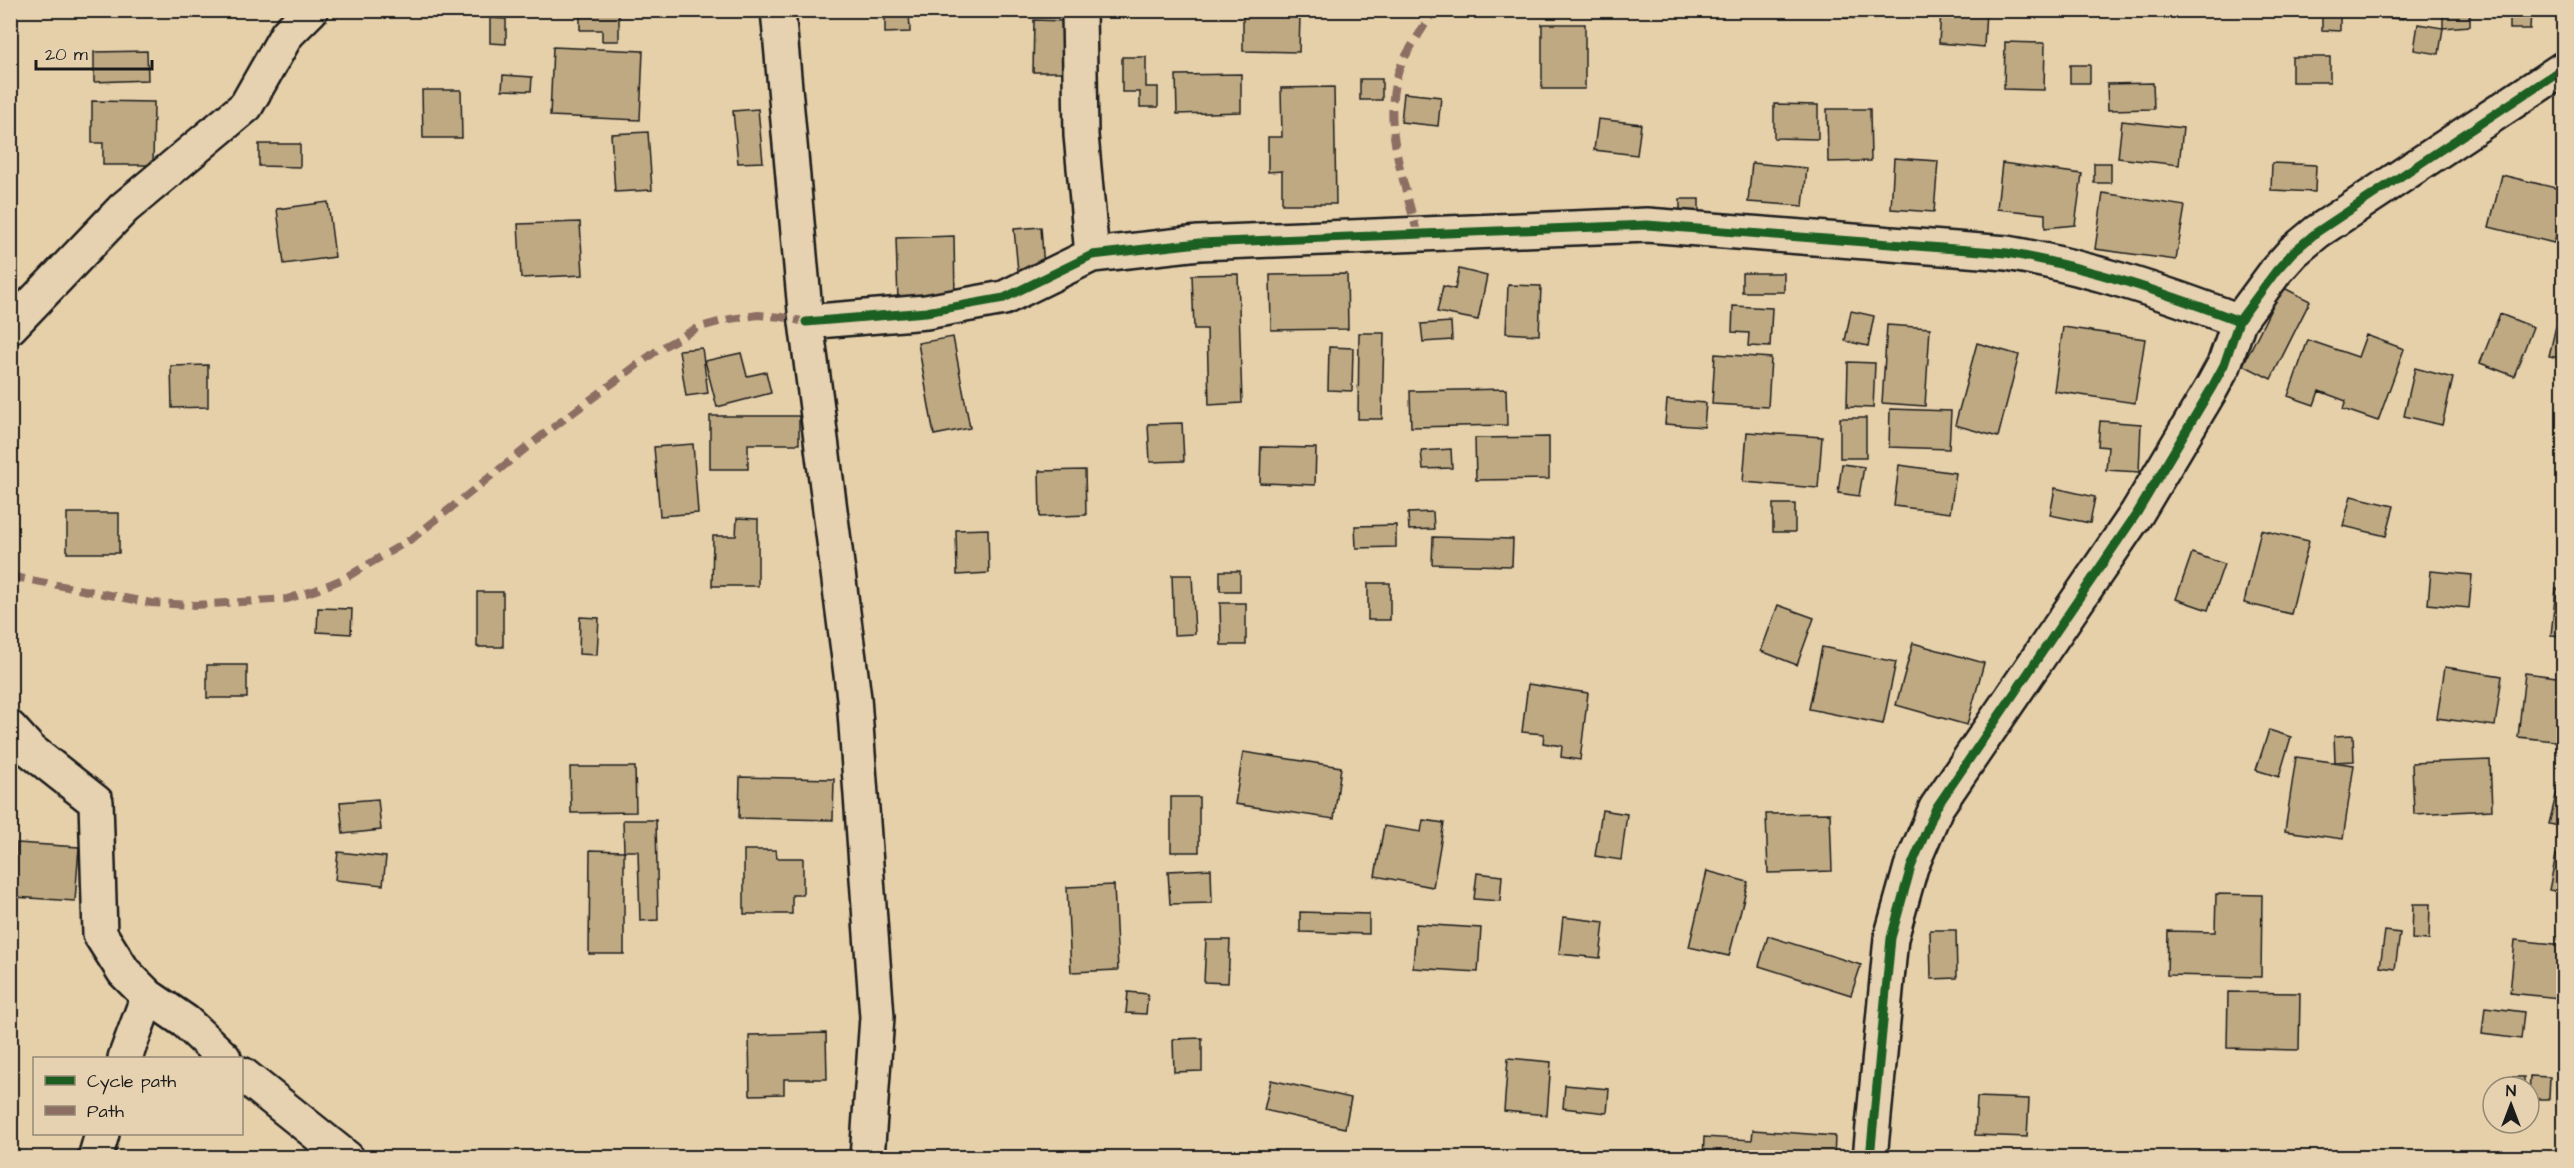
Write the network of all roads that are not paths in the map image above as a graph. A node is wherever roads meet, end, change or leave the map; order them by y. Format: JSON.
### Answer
{"nodes":[{"id":1,"x":311,"y":10,"type":"edge"},
{"id":2,"x":778,"y":10,"type":"edge"},
{"id":3,"x":1079,"y":10,"type":"edge"},
{"id":4,"x":2564,"y":68,"type":"edge"},
{"id":5,"x":1092,"y":255,"type":"junction"},
{"id":6,"x":2239,"y":321,"type":"junction"},
{"id":7,"x":806,"y":322,"type":"junction"},
{"id":8,"x":10,"y":327,"type":"edge"},
{"id":9,"x":10,"y":728,"type":"edge"},
{"id":10,"x":148,"y":996,"type":"junction"},
{"id":11,"x":126,"y":1057,"type":"edge"},
{"id":12,"x":222,"y":1057,"type":"edge"},
{"id":13,"x":243,"y":1075,"type":"edge"},
{"id":14,"x":102,"y":1135,"type":"edge"},
{"id":15,"x":95,"y":1158,"type":"edge"},
{"id":16,"x":347,"y":1158,"type":"edge"},
{"id":17,"x":867,"y":1158,"type":"edge"},
{"id":18,"x":1870,"y":1158,"type":"edge"}],
"edges":[{"from":1,"to":8,"type":"street"},
{"from":2,"to":7,"type":"street"},
{"from":3,"to":5,"type":"street"},
{"from":4,"to":6,"type":"street"},
{"from":5,"to":6,"type":"street"},
{"from":5,"to":7,"type":"street"},
{"from":6,"to":18,"type":"street"},
{"from":7,"to":17,"type":"street"},
{"from":9,"to":10,"type":"street"},
{"from":10,"to":11,"type":"street"},
{"from":10,"to":12,"type":"street"},
{"from":13,"to":16,"type":"street"},
{"from":14,"to":15,"type":"street"}]}
